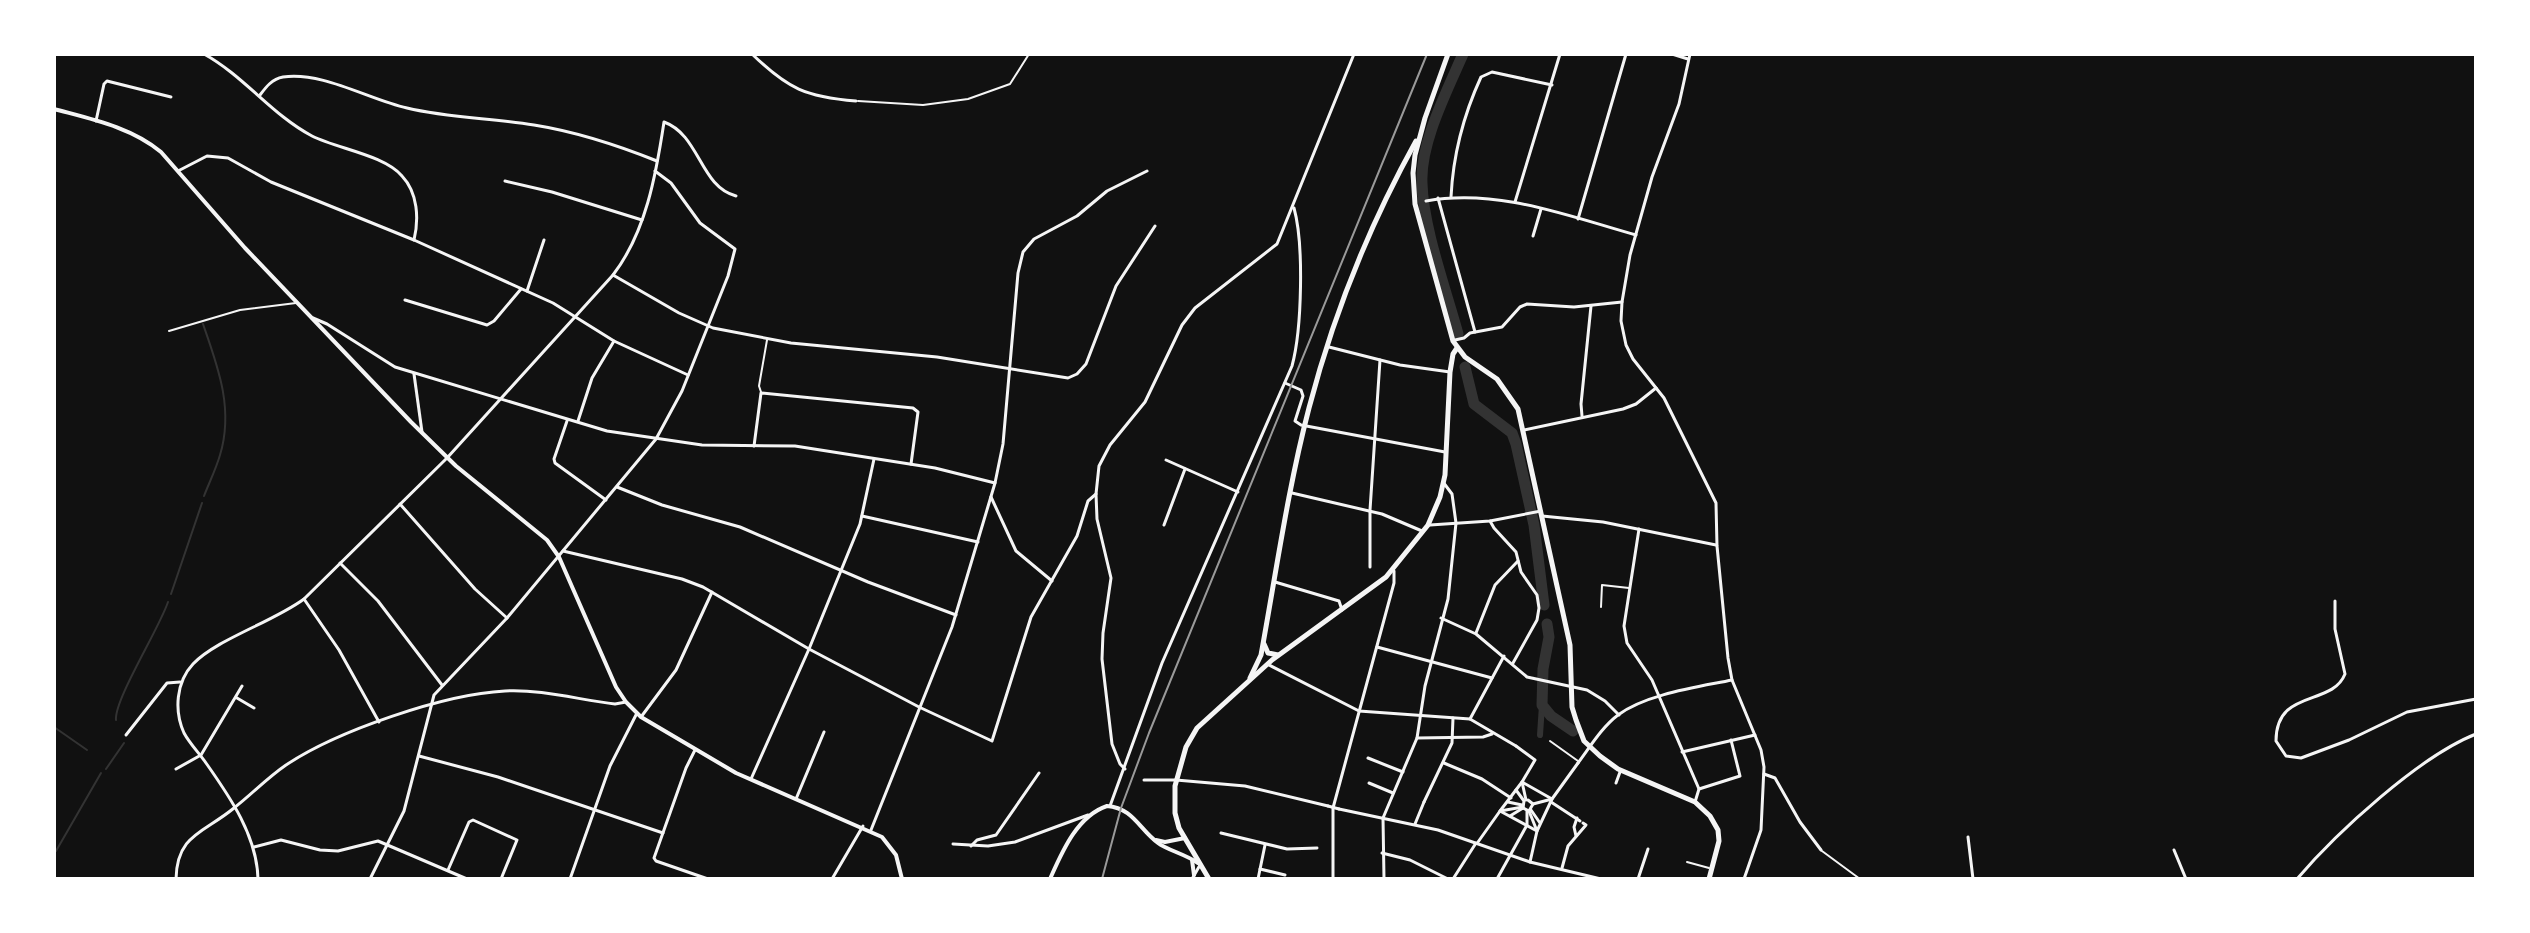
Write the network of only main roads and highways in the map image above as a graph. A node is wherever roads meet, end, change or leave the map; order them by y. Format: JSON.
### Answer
{"nodes":[{"id":1,"x":1448,"y":54,"type":"edge"},
{"id":2,"x":1419,"y":135,"type":"junction"},
{"id":3,"x":1413,"y":173,"type":"junction"},
{"id":4,"x":1397,"y":176,"type":"junction"},
{"id":5,"x":1457,"y":348,"type":"junction"},
{"id":6,"x":1465,"y":357,"type":"junction"},
{"id":7,"x":1450,"y":372,"type":"junction"},
{"id":8,"x":1263,"y":643,"type":"junction"},
{"id":9,"x":1261,"y":655,"type":"junction"},
{"id":10,"x":1278,"y":655,"type":"junction"},
{"id":11,"x":1268,"y":665,"type":"junction"},
{"id":12,"x":1250,"y":679,"type":"junction"},
{"id":13,"x":1209,"y":879,"type":"edge"},
{"id":14,"x":1709,"y":879,"type":"edge"}],
"edges":[{"from":1,"to":2,"type":"main road"},
{"from":2,"to":3,"type":"main road"},
{"from":2,"to":4,"type":"main road"},
{"from":3,"to":4,"type":"main road"},
{"from":3,"to":5,"type":"main road"},
{"from":4,"to":8,"type":"main road"},
{"from":5,"to":6,"type":"main road"},
{"from":5,"to":7,"type":"main road"},
{"from":6,"to":7,"type":"main road"},
{"from":6,"to":14,"type":"main road"},
{"from":7,"to":10,"type":"main road"},
{"from":8,"to":9,"type":"main road"},
{"from":8,"to":10,"type":"main road"},
{"from":9,"to":11,"type":"main road"},
{"from":9,"to":12,"type":"main road"},
{"from":10,"to":11,"type":"main road"},
{"from":11,"to":12,"type":"main road"},
{"from":12,"to":13,"type":"main road"}]}
